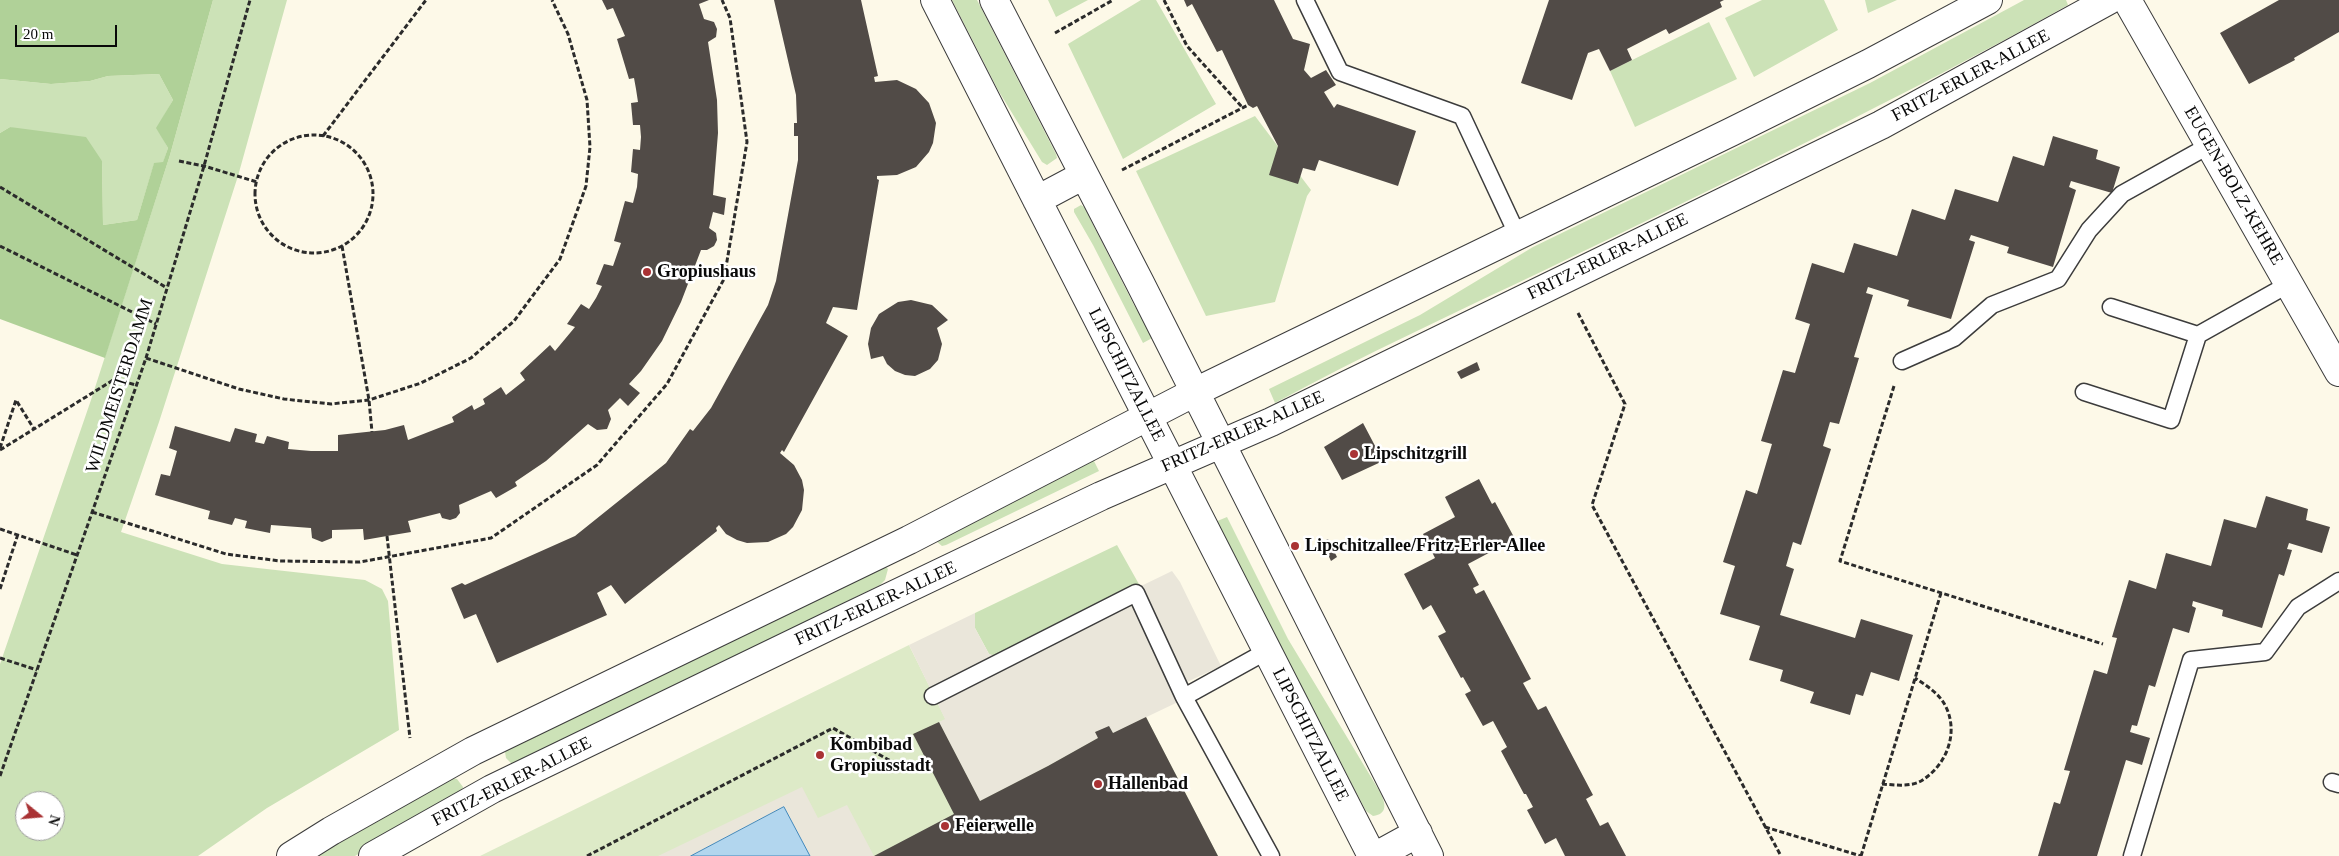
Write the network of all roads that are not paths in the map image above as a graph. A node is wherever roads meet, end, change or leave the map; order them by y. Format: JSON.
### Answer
{"nodes":[{"id":1,"x":935,"y":0,"type":"edge"},
{"id":2,"x":994,"y":0,"type":"edge"},
{"id":3,"x":1305,"y":0,"type":"edge"},
{"id":4,"x":1988,"y":0,"type":"edge"},
{"id":5,"x":2109,"y":0,"type":"edge"},
{"id":6,"x":2127,"y":0,"type":"edge"},
{"id":7,"x":2210,"y":145,"type":"junction"},
{"id":8,"x":1084,"y":175,"type":"junction"},
{"id":9,"x":1037,"y":200,"type":"junction"},
{"id":10,"x":1518,"y":236,"type":"junction"},
{"id":11,"x":2289,"y":284,"type":"junction"},
{"id":12,"x":2110,"y":306,"type":"dead end"},
{"id":13,"x":2198,"y":335,"type":"junction"},
{"id":14,"x":1902,"y":360,"type":"road end"},
{"id":15,"x":2339,"y":372,"type":"edge"},
{"id":16,"x":1195,"y":392,"type":"junction"},
{"id":17,"x":2084,"y":392,"type":"dead end"},
{"id":18,"x":1148,"y":417,"type":"junction"},
{"id":19,"x":1221,"y":444,"type":"junction"},
{"id":20,"x":1172,"y":464,"type":"junction"},
{"id":21,"x":909,"y":540,"type":"junction"},
{"id":22,"x":928,"y":579,"type":"junction"},
{"id":23,"x":2339,"y":581,"type":"edge"},
{"id":24,"x":1267,"y":651,"type":"junction"},
{"id":25,"x":933,"y":696,"type":"dead end"},
{"id":26,"x":1184,"y":697,"type":"junction"},
{"id":27,"x":473,"y":751,"type":"junction"},
{"id":28,"x":492,"y":789,"type":"junction"},
{"id":29,"x":1424,"y":844,"type":"edge"},
{"id":30,"x":291,"y":856,"type":"edge"},
{"id":31,"x":373,"y":856,"type":"edge"},
{"id":32,"x":1271,"y":856,"type":"edge"},
{"id":33,"x":1372,"y":856,"type":"edge"},
{"id":34,"x":1376,"y":856,"type":"edge"},
{"id":35,"x":2132,"y":856,"type":"edge"}],
"edges":[{"from":1,"to":9,"type":"street","name":"LIPSCHITZALLEE"},
{"from":2,"to":8,"type":"street"},
{"from":3,"to":10,"type":"lane"},
{"from":4,"to":10,"type":"street"},
{"from":5,"to":19,"type":"street","name":"FRITZ-ERLER-ALLEE"},
{"from":6,"to":7,"type":"street","name":"EUGEN-BOLZ-KEHRE"},
{"from":7,"to":11,"type":"street","name":"EUGEN-BOLZ-KEHRE"},
{"from":7,"to":14,"type":"lane"},
{"from":8,"to":9,"type":"street"},
{"from":8,"to":16,"type":"street"},
{"from":9,"to":18,"type":"street","name":"LIPSCHITZALLEE"},
{"from":10,"to":16,"type":"street"},
{"from":11,"to":13,"type":"lane"},
{"from":11,"to":15,"type":"street","name":"EUGEN-BOLZ-KEHRE"},
{"from":12,"to":13,"type":"lane"},
{"from":13,"to":17,"type":"lane"},
{"from":16,"to":18,"type":"street"},
{"from":16,"to":19,"type":"street"},
{"from":18,"to":20,"type":"street","name":"LIPSCHITZALLEE"},
{"from":18,"to":21,"type":"street"},
{"from":19,"to":20,"type":"street","name":"FRITZ-ERLER-ALLEE"},
{"from":19,"to":29,"type":"street"},
{"from":20,"to":22,"type":"street","name":"FRITZ-ERLER-ALLEE"},
{"from":20,"to":24,"type":"street","name":"LIPSCHITZALLEE"},
{"from":21,"to":22,"type":"street"},
{"from":21,"to":27,"type":"street"},
{"from":22,"to":28,"type":"street","name":"FRITZ-ERLER-ALLEE"},
{"from":23,"to":35,"type":"lane"},
{"from":24,"to":26,"type":"lane"},
{"from":24,"to":33,"type":"street","name":"LIPSCHITZALLEE"},
{"from":25,"to":26,"type":"lane"},
{"from":26,"to":32,"type":"lane"},
{"from":27,"to":28,"type":"street"},
{"from":27,"to":30,"type":"street"},
{"from":28,"to":31,"type":"street","name":"FRITZ-ERLER-ALLEE"},
{"from":29,"to":34,"type":"street"}]}
